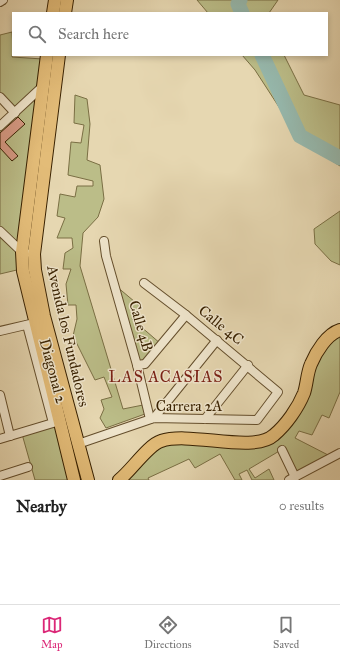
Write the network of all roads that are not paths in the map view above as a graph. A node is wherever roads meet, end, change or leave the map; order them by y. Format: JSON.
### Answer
{"nodes":[{"id":1,"x":3,"y":0,"type":"edge"},
{"id":2,"x":55,"y":0,"type":"edge"},
{"id":3,"x":67,"y":0,"type":"edge"},
{"id":4,"x":0,"y":2,"type":"edge"},
{"id":5,"x":53,"y":12,"type":"edge"},
{"id":6,"x":65,"y":12,"type":"edge"},
{"id":7,"x":47,"y":56,"type":"edge"},
{"id":8,"x":59,"y":56,"type":"edge"},
{"id":9,"x":42,"y":87,"type":"junction"},
{"id":10,"x":0,"y":97,"type":"edge"},
{"id":11,"x":15,"y":113,"type":"junction"},
{"id":12,"x":0,"y":126,"type":"edge"},
{"id":13,"x":0,"y":231,"type":"edge"},
{"id":14,"x":104,"y":241,"type":"dead end"},
{"id":15,"x":22,"y":252,"type":"junction"},
{"id":16,"x":34,"y":254,"type":"junction"},
{"id":17,"x":144,"y":283,"type":"dead end"},
{"id":18,"x":186,"y":315,"type":"junction"},
{"id":19,"x":32,"y":324,"type":"junction"},
{"id":20,"x":340,"y":330,"type":"edge"},
{"id":21,"x":0,"y":332,"type":"edge"},
{"id":22,"x":217,"y":340,"type":"junction"},
{"id":23,"x":137,"y":365,"type":"junction"},
{"id":24,"x":248,"y":366,"type":"junction"},
{"id":25,"x":0,"y":395,"type":"edge"},
{"id":26,"x":152,"y":419,"type":"junction"},
{"id":27,"x":205,"y":419,"type":"junction"},
{"id":28,"x":256,"y":420,"type":"joint"},
{"id":29,"x":10,"y":436,"type":"junction"},
{"id":30,"x":0,"y":439,"type":"edge"},
{"id":31,"x":78,"y":444,"type":"junction"},
{"id":32,"x":282,"y":450,"type":"dead end"},
{"id":33,"x":340,"y":453,"type":"edge"},
{"id":34,"x":28,"y":467,"type":"dead end"},
{"id":35,"x":0,"y":476,"type":"edge"},
{"id":36,"x":292,"y":478,"type":"edge"},
{"id":37,"x":74,"y":480,"type":"edge"},
{"id":38,"x":88,"y":480,"type":"edge"},
{"id":39,"x":119,"y":480,"type":"edge"}],
"edges":[{"from":1,"to":4,"type":"street"},
{"from":2,"to":5,"type":"main road"},
{"from":3,"to":6,"type":"main road"},
{"from":7,"to":9,"type":"main road","name":"Avenida los Fundadores"},
{"from":8,"to":16,"type":"main road","name":"Avenida los Fundadores"},
{"from":9,"to":11,"type":"street"},
{"from":9,"to":15,"type":"main road","name":"Avenida los Fundadores"},
{"from":10,"to":11,"type":"street"},
{"from":11,"to":12,"type":"street"},
{"from":13,"to":15,"type":"street"},
{"from":14,"to":23,"type":"street","name":"Calle 4B"},
{"from":15,"to":16,"type":"street"},
{"from":15,"to":19,"type":"main road","name":"Avenida los Fundadores"},
{"from":16,"to":31,"type":"main road","name":"Avenida los Fundadores"},
{"from":17,"to":18,"type":"street","name":"Calle 4C"},
{"from":18,"to":22,"type":"street","name":"Calle 4C"},
{"from":18,"to":23,"type":"street"},
{"from":19,"to":21,"type":"street"},
{"from":19,"to":29,"type":"street","name":"Diagonal 2"},
{"from":19,"to":37,"type":"main road","name":"Avenida los Fundadores"},
{"from":20,"to":39,"type":"main road"},
{"from":22,"to":24,"type":"street","name":"Calle 4C"},
{"from":22,"to":26,"type":"street"},
{"from":23,"to":26,"type":"street","name":"Calle 4B"},
{"from":24,"to":27,"type":"street"},
{"from":24,"to":28,"type":"street","name":"Calle 4C"},
{"from":25,"to":29,"type":"street"},
{"from":26,"to":27,"type":"street","name":"Carrera 2A"},
{"from":26,"to":31,"type":"street","name":"Carrera 2A"},
{"from":27,"to":28,"type":"street","name":"Carrera 2A"},
{"from":29,"to":30,"type":"street"},
{"from":31,"to":38,"type":"main road","name":"Avenida los Fundadores"},
{"from":32,"to":36,"type":"street"},
{"from":33,"to":36,"type":"street"},
{"from":34,"to":35,"type":"street"}]}
